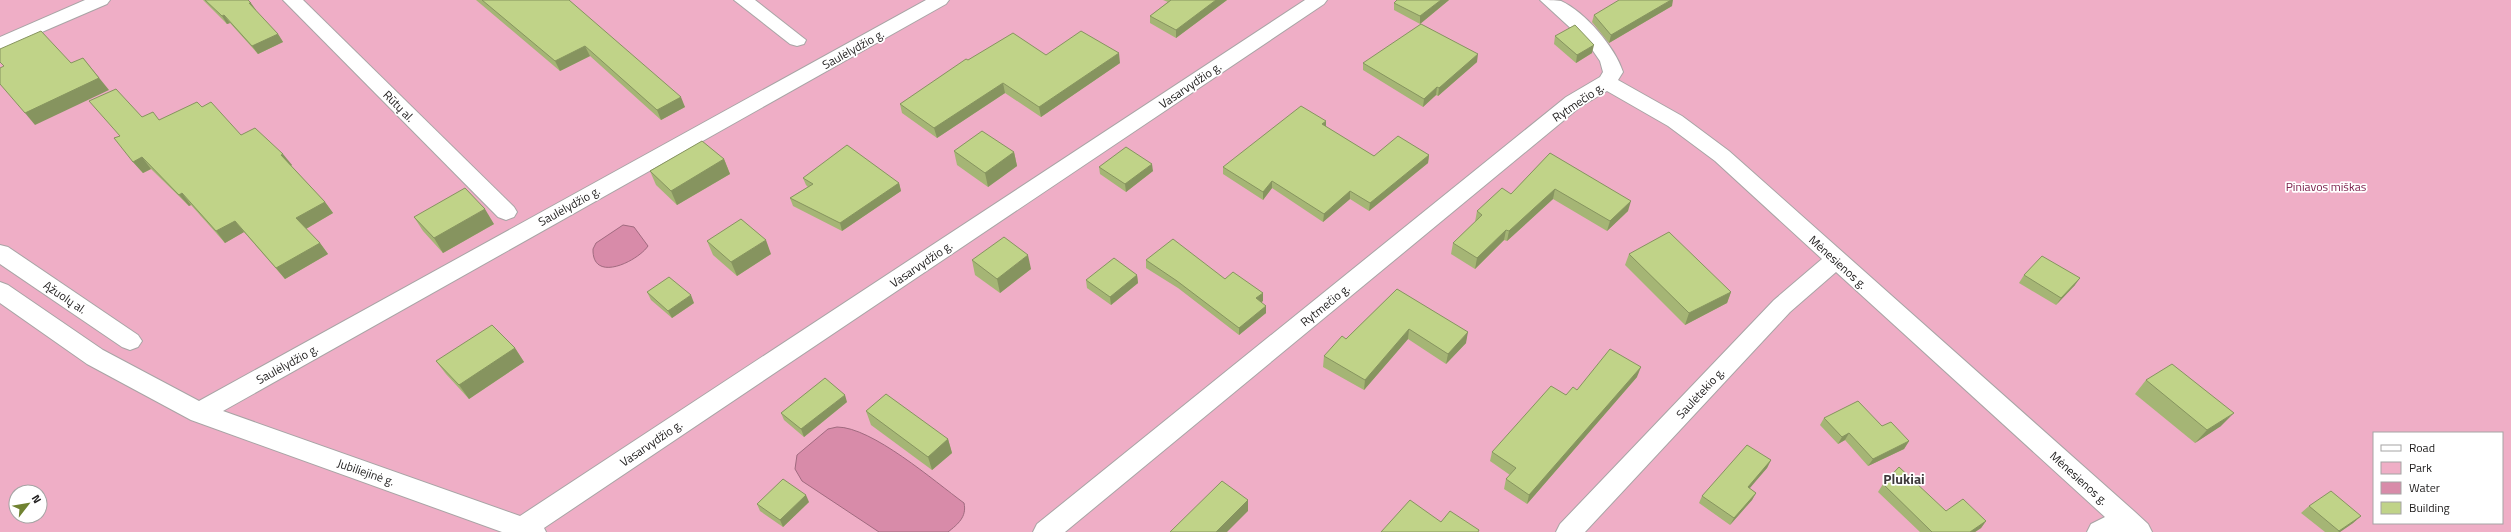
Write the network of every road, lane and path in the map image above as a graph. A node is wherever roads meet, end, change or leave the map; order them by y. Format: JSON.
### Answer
{"nodes":[{"id":1,"x":101,"y":0,"type":"edge"},
{"id":2,"x":292,"y":0,"type":"edge"},
{"id":3,"x":743,"y":0,"type":"edge"},
{"id":4,"x":940,"y":0,"type":"edge"},
{"id":5,"x":1318,"y":0,"type":"edge"},
{"id":6,"x":1549,"y":0,"type":"edge"},
{"id":7,"x":797,"y":40,"type":"dead end"},
{"id":8,"x":0,"y":44,"type":"edge"},
{"id":9,"x":1607,"y":82,"type":"junction"},
{"id":10,"x":506,"y":212,"type":"dead end"},
{"id":11,"x":0,"y":253,"type":"edge"},
{"id":12,"x":1836,"y":260,"type":"junction"},
{"id":13,"x":0,"y":291,"type":"edge"},
{"id":14,"x":130,"y":341,"type":"dead end"},
{"id":15,"x":199,"y":413,"type":"junction"},
{"id":16,"x":2132,"y":526,"type":"edge"},
{"id":17,"x":528,"y":530,"type":"edge"},
{"id":18,"x":1046,"y":532,"type":"edge"},
{"id":19,"x":1569,"y":532,"type":"edge"},
{"id":20,"x":2100,"y":532,"type":"edge"}],
"edges":[{"from":1,"to":8,"type":"street"},
{"from":2,"to":10,"type":"street","name":"Rūtų al."},
{"from":3,"to":7,"type":"street"},
{"from":4,"to":15,"type":"street","name":"Saulėlydžio g."},
{"from":5,"to":17,"type":"street","name":"Vasarvydžio g."},
{"from":6,"to":9,"type":"street"},
{"from":9,"to":12,"type":"street","name":"Mėnesienos g."},
{"from":9,"to":18,"type":"street","name":"Rytmečio g."},
{"from":11,"to":14,"type":"street","name":"Ąžuolų al."},
{"from":12,"to":16,"type":"street","name":"Mėnesienos g."},
{"from":12,"to":19,"type":"street","name":"Saulėtekio g."},
{"from":13,"to":15,"type":"street","name":"Jubiliejinė g."},
{"from":15,"to":17,"type":"street","name":"Jubiliejinė g."},
{"from":16,"to":20,"type":"street"}]}
